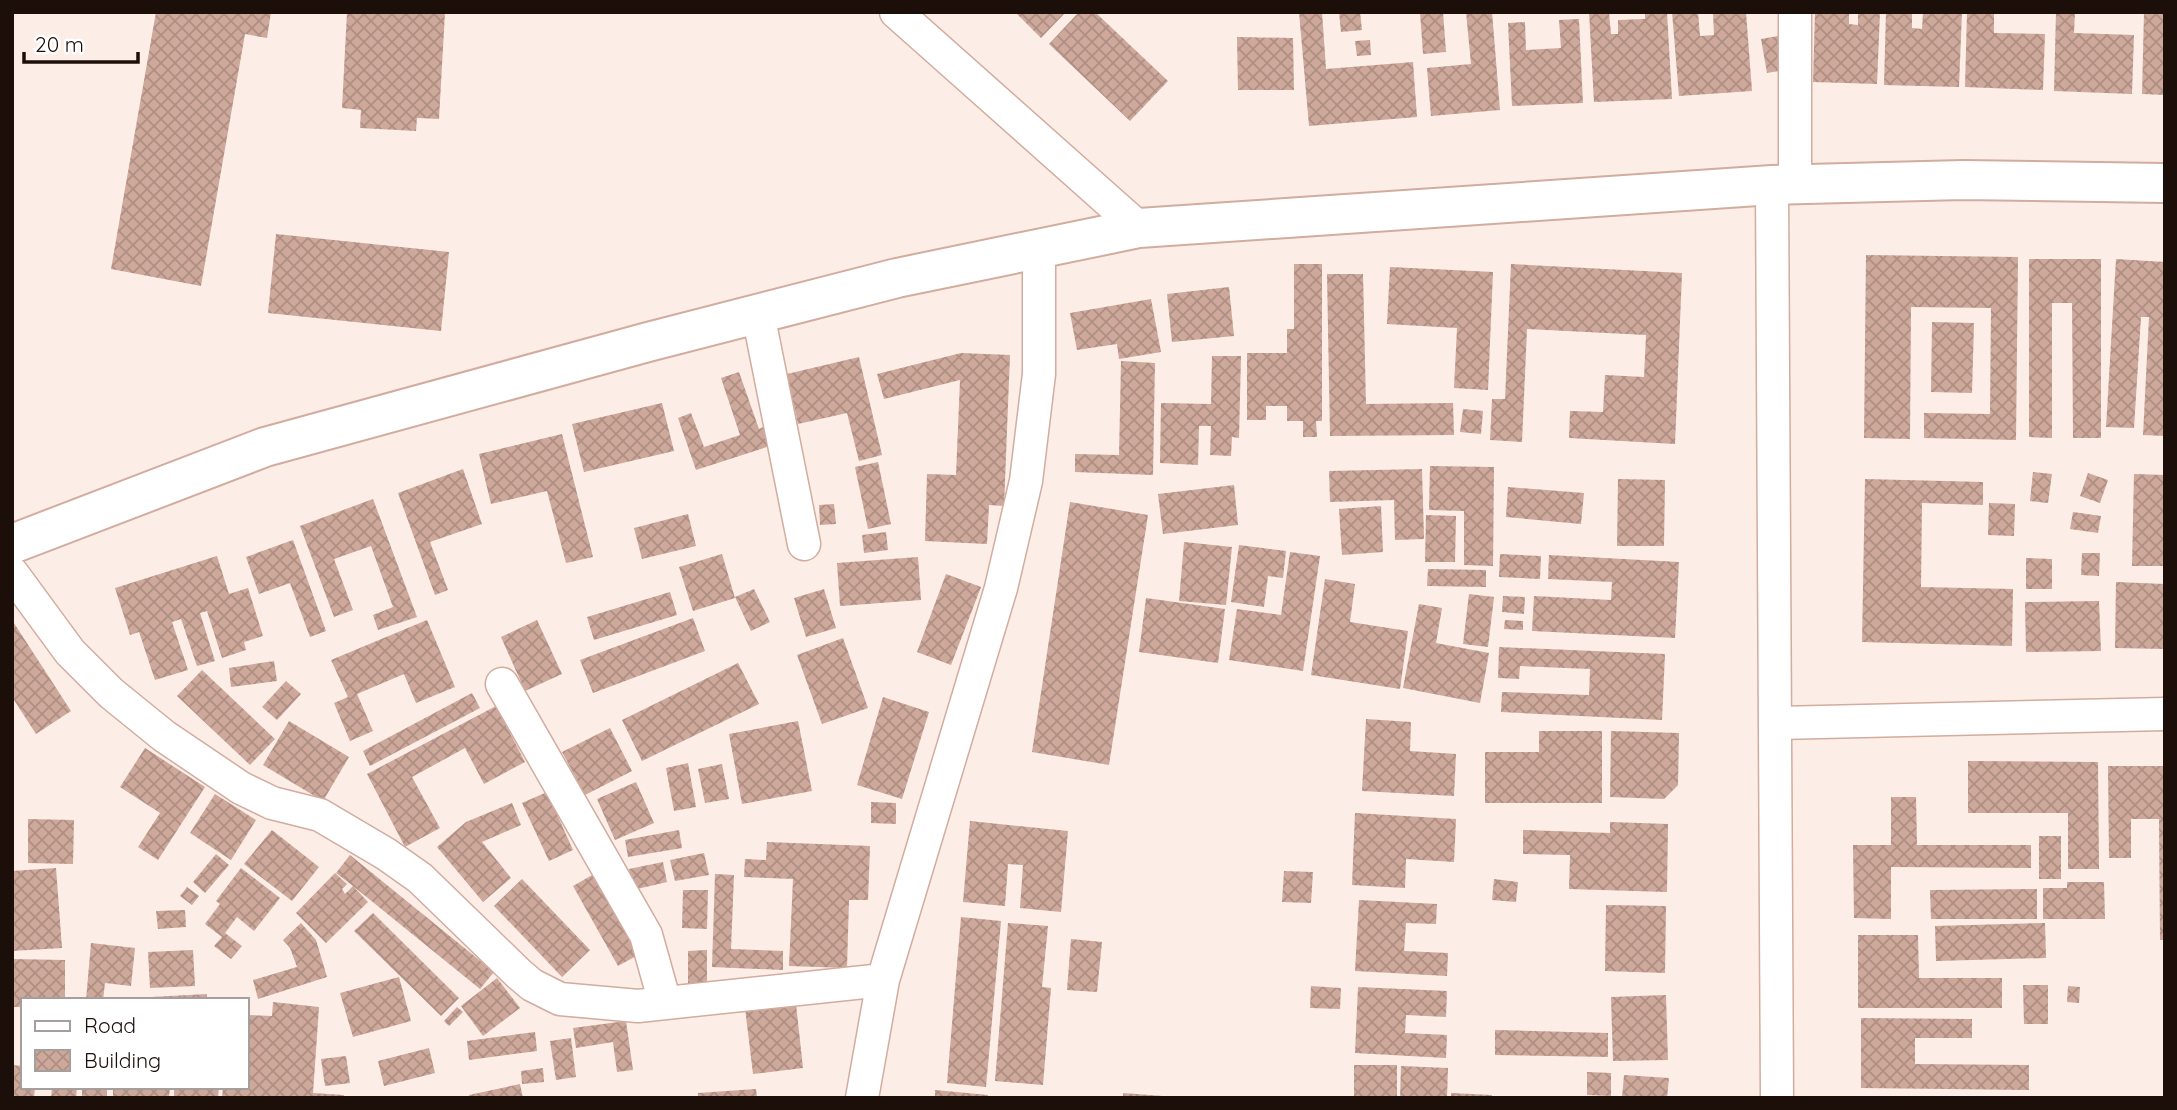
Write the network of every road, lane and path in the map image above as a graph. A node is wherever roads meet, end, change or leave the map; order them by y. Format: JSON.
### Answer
{"nodes":[{"id":1,"x":896,"y":12,"type":"edge"},
{"id":2,"x":1794,"y":12,"type":"edge"},
{"id":3,"x":2165,"y":183,"type":"edge"},
{"id":4,"x":1784,"y":185,"type":"junction"},
{"id":5,"x":1139,"y":228,"type":"junction"},
{"id":6,"x":1039,"y":247,"type":"junction"},
{"id":7,"x":758,"y":314,"type":"junction"},
{"id":8,"x":12,"y":544,"type":"edge"},
{"id":9,"x":804,"y":544,"type":"dead end"},
{"id":10,"x":12,"y":573,"type":"edge"},
{"id":11,"x":502,"y":684,"type":"dead end"},
{"id":12,"x":2165,"y":714,"type":"edge"},
{"id":13,"x":1777,"y":723,"type":"junction"},
{"id":14,"x":883,"y":980,"type":"junction"},
{"id":15,"x":665,"y":1003,"type":"junction"},
{"id":16,"x":862,"y":1098,"type":"edge"},
{"id":17,"x":1777,"y":1098,"type":"edge"}],
"edges":[{"from":1,"to":5,"type":"street"},
{"from":2,"to":4,"type":"street"},
{"from":3,"to":4,"type":"street"},
{"from":4,"to":5,"type":"street"},
{"from":4,"to":13,"type":"street"},
{"from":5,"to":6,"type":"street"},
{"from":6,"to":7,"type":"street"},
{"from":6,"to":14,"type":"street"},
{"from":7,"to":8,"type":"street"},
{"from":7,"to":9,"type":"street"},
{"from":10,"to":15,"type":"street"},
{"from":11,"to":15,"type":"street"},
{"from":12,"to":13,"type":"street"},
{"from":13,"to":17,"type":"street"},
{"from":14,"to":15,"type":"street"},
{"from":14,"to":16,"type":"street"}]}
